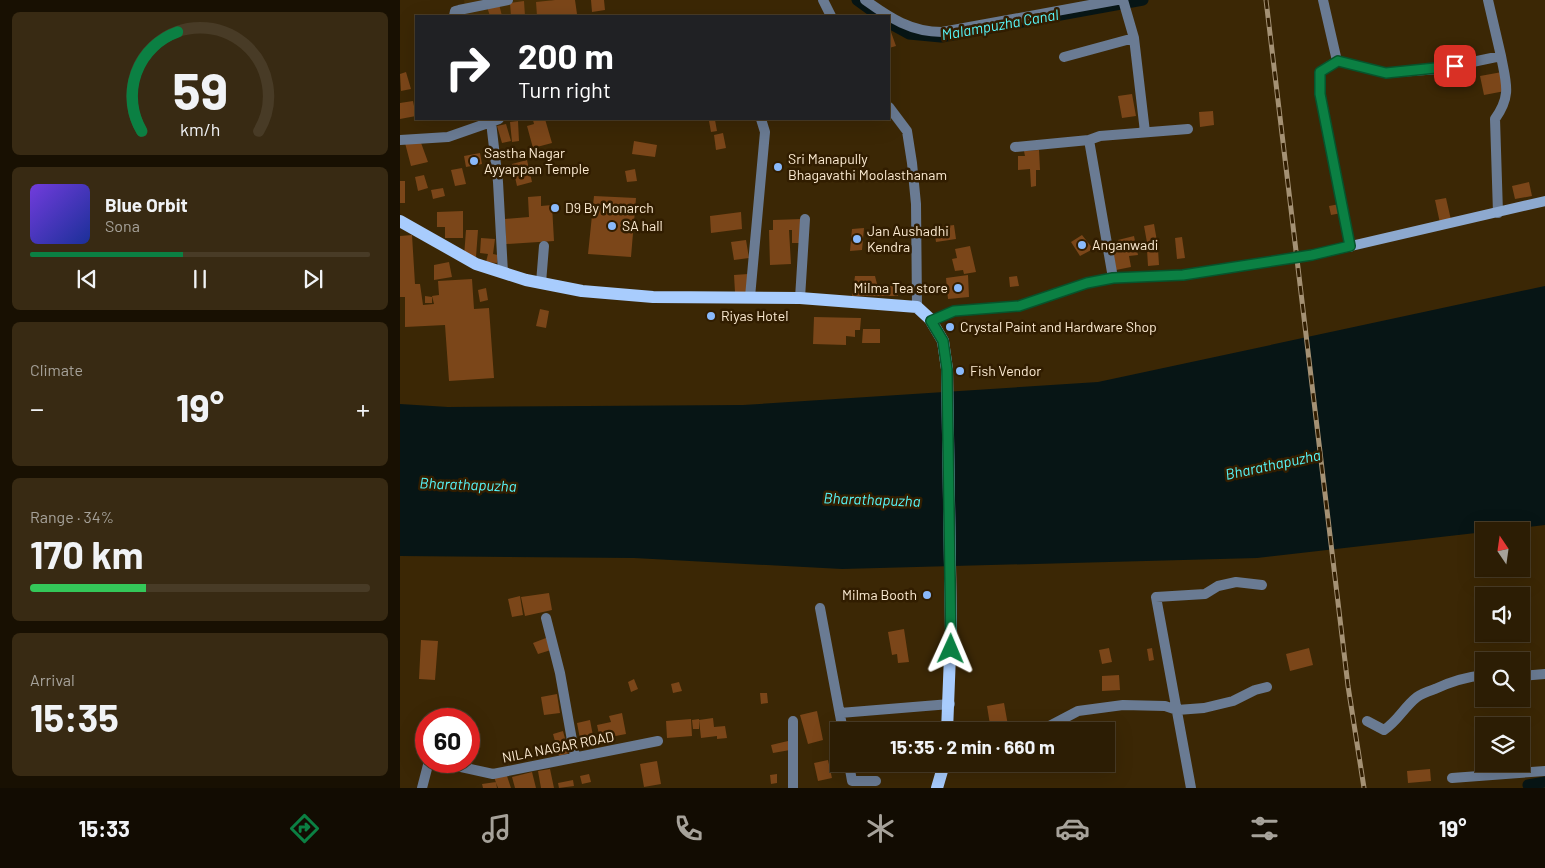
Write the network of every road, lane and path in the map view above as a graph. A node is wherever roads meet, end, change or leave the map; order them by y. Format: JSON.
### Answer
{"nodes":[{"id":1,"x":508,"y":0,"type":"edge"},
{"id":2,"x":823,"y":0,"type":"edge"},
{"id":3,"x":865,"y":0,"type":"edge"},
{"id":4,"x":1117,"y":0,"type":"edge"},
{"id":5,"x":1123,"y":0,"type":"edge"},
{"id":6,"x":1323,"y":0,"type":"edge"},
{"id":7,"x":1488,"y":0,"type":"edge"},
{"id":8,"x":454,"y":15,"type":"edge"},
{"id":9,"x":830,"y":15,"type":"edge"},
{"id":10,"x":889,"y":15,"type":"edge"},
{"id":11,"x":890,"y":15,"type":"edge"},
{"id":12,"x":1134,"y":38,"type":"junction"},
{"id":13,"x":1501,"y":56,"type":"junction"},
{"id":14,"x":1064,"y":57,"type":"dead end"},
{"id":15,"x":1338,"y":61,"type":"junction"},
{"id":16,"x":890,"y":108,"type":"edge"},
{"id":17,"x":762,"y":120,"type":"edge"},
{"id":18,"x":489,"y":121,"type":"edge"},
{"id":19,"x":1188,"y":129,"type":"dead end"},
{"id":20,"x":1145,"y":132,"type":"junction"},
{"id":21,"x":400,"y":140,"type":"edge"},
{"id":22,"x":1088,"y":140,"type":"junction"},
{"id":23,"x":1015,"y":147,"type":"dead end"},
{"id":24,"x":1545,"y":201,"type":"edge"},
{"id":25,"x":1498,"y":213,"type":"junction"},
{"id":26,"x":805,"y":218,"type":"dead end"},
{"id":27,"x":400,"y":221,"type":"edge"},
{"id":28,"x":544,"y":246,"type":"dead end"},
{"id":29,"x":1350,"y":246,"type":"junction"},
{"id":30,"x":503,"y":273,"type":"junction"},
{"id":31,"x":1113,"y":278,"type":"junction"},
{"id":32,"x":541,"y":283,"type":"junction"},
{"id":33,"x":750,"y":297,"type":"junction"},
{"id":34,"x":800,"y":298,"type":"junction"},
{"id":35,"x":917,"y":307,"type":"junction"},
{"id":36,"x":931,"y":321,"type":"junction"},
{"id":37,"x":1262,"y":586,"type":"dead end"},
{"id":38,"x":820,"y":608,"type":"dead end"},
{"id":39,"x":546,"y":618,"type":"dead end"},
{"id":40,"x":1545,"y":674,"type":"edge"},
{"id":41,"x":1530,"y":675,"type":"edge"},
{"id":42,"x":1475,"y":676,"type":"edge"},
{"id":43,"x":1267,"y":687,"type":"dead end"},
{"id":44,"x":950,"y":704,"type":"junction"},
{"id":45,"x":1178,"y":710,"type":"junction"},
{"id":46,"x":840,"y":713,"type":"junction"},
{"id":47,"x":793,"y":721,"type":"dead end"},
{"id":48,"x":1367,"y":721,"type":"dead end"},
{"id":49,"x":842,"y":722,"type":"edge"},
{"id":50,"x":948,"y":722,"type":"edge"},
{"id":51,"x":1056,"y":722,"type":"edge"},
{"id":52,"x":658,"y":741,"type":"dead end"},
{"id":53,"x":575,"y":757,"type":"junction"},
{"id":54,"x":480,"y":771,"type":"edge"},
{"id":55,"x":1545,"y":771,"type":"edge"},
{"id":56,"x":850,"y":772,"type":"edge"},
{"id":57,"x":942,"y":772,"type":"edge"},
{"id":58,"x":426,"y":773,"type":"edge"},
{"id":59,"x":1452,"y":778,"type":"dead end"},
{"id":60,"x":876,"y":780,"type":"dead end"},
{"id":61,"x":422,"y":788,"type":"edge"},
{"id":62,"x":793,"y":788,"type":"edge"},
{"id":63,"x":937,"y":788,"type":"edge"},
{"id":64,"x":1191,"y":788,"type":"edge"}],
"edges":[{"from":1,"to":8,"type":"street"},
{"from":2,"to":9,"type":"street"},
{"from":3,"to":10,"type":"street"},
{"from":4,"to":11,"type":"street"},
{"from":5,"to":12,"type":"street"},
{"from":6,"to":15,"type":"street"},
{"from":7,"to":13,"type":"street"},
{"from":12,"to":14,"type":"street"},
{"from":12,"to":20,"type":"street"},
{"from":13,"to":15,"type":"street"},
{"from":13,"to":25,"type":"street"},
{"from":15,"to":29,"type":"street"},
{"from":16,"to":35,"type":"street"},
{"from":17,"to":33,"type":"street"},
{"from":18,"to":21,"type":"street"},
{"from":18,"to":30,"type":"street"},
{"from":19,"to":20,"type":"street"},
{"from":20,"to":22,"type":"street"},
{"from":22,"to":23,"type":"street"},
{"from":22,"to":31,"type":"street"},
{"from":24,"to":25,"type":"street"},
{"from":25,"to":29,"type":"street"},
{"from":26,"to":34,"type":"street"},
{"from":27,"to":30,"type":"main road"},
{"from":28,"to":32,"type":"street"},
{"from":29,"to":31,"type":"street"},
{"from":30,"to":32,"type":"main road"},
{"from":31,"to":36,"type":"street"},
{"from":32,"to":33,"type":"main road"},
{"from":33,"to":34,"type":"main road"},
{"from":34,"to":35,"type":"main road"},
{"from":35,"to":36,"type":"main road"},
{"from":36,"to":44,"type":"main road"},
{"from":37,"to":45,"type":"street"},
{"from":38,"to":46,"type":"street"},
{"from":39,"to":53,"type":"street"},
{"from":40,"to":41,"type":"street"},
{"from":42,"to":48,"type":"street"},
{"from":43,"to":45,"type":"street"},
{"from":44,"to":46,"type":"street"},
{"from":44,"to":50,"type":"main road"},
{"from":45,"to":51,"type":"street"},
{"from":45,"to":64,"type":"street"},
{"from":46,"to":49,"type":"street"},
{"from":47,"to":62,"type":"street"},
{"from":52,"to":53,"type":"street","name":"NILA NAGAR ROAD"},
{"from":53,"to":54,"type":"street","name":"NILA NAGAR ROAD"},
{"from":55,"to":59,"type":"street"},
{"from":56,"to":60,"type":"street"},
{"from":57,"to":63,"type":"main road"},
{"from":58,"to":61,"type":"street"}]}
